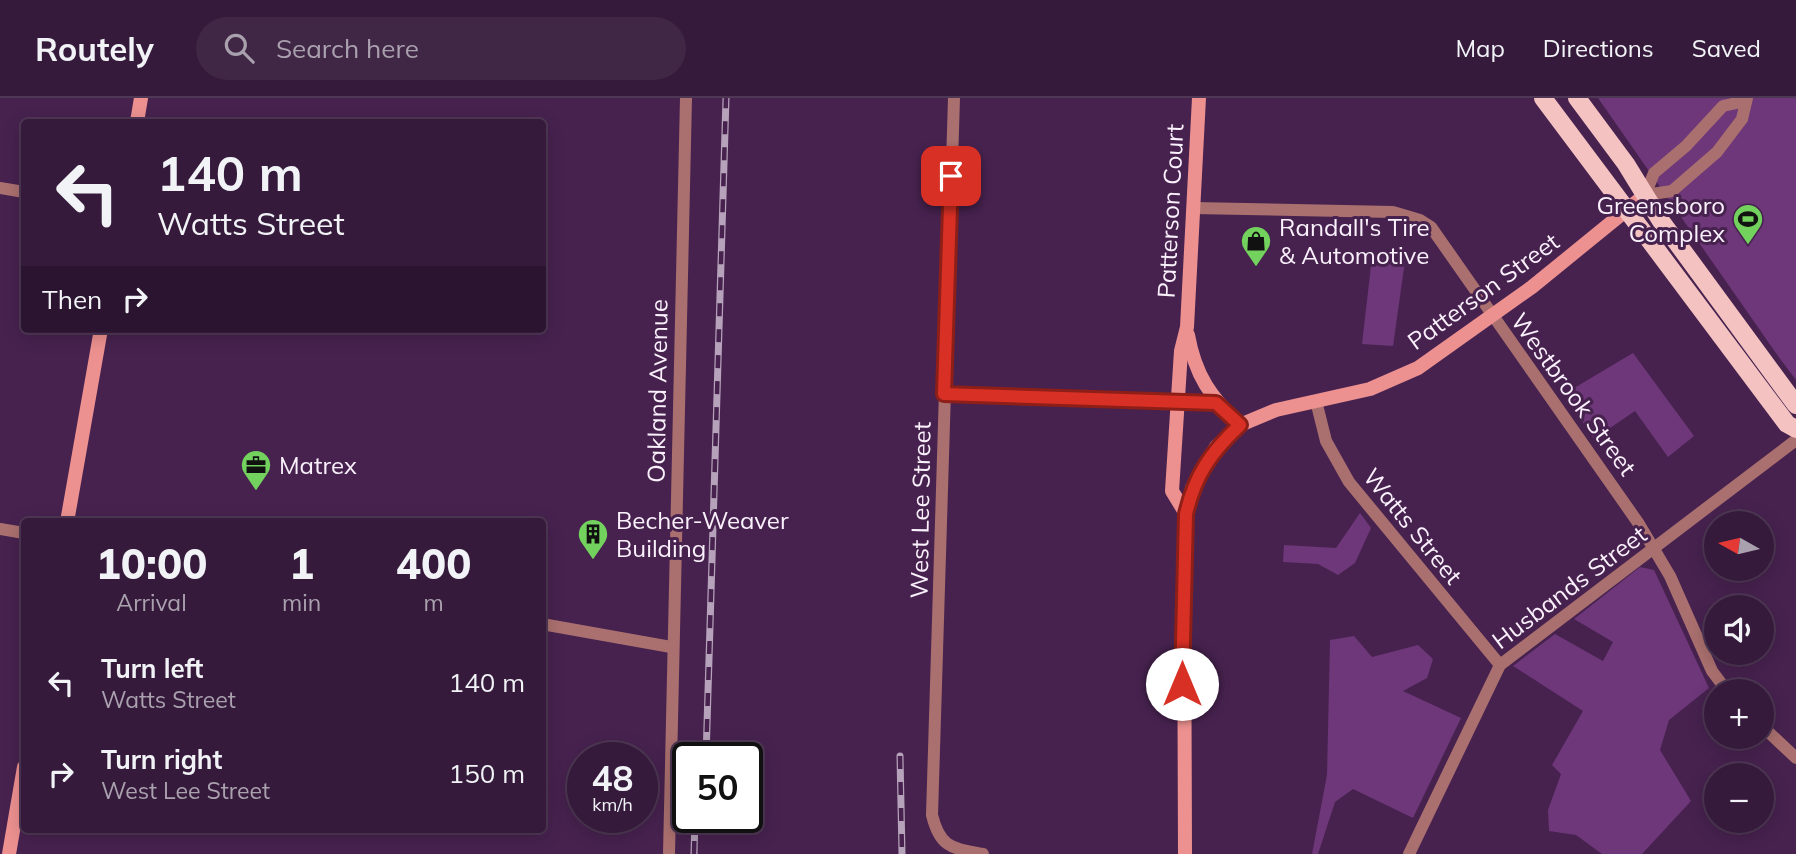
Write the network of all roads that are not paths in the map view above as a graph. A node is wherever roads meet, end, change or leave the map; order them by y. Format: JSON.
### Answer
{"nodes":[{"id":1,"x":141,"y":98,"type":"edge"},
{"id":2,"x":685,"y":98,"type":"edge"},
{"id":3,"x":954,"y":98,"type":"edge"},
{"id":4,"x":1199,"y":98,"type":"edge"},
{"id":5,"x":1543,"y":98,"type":"edge"},
{"id":6,"x":1577,"y":98,"type":"edge"},
{"id":7,"x":1746,"y":100,"type":"edge"},
{"id":8,"x":138,"y":119,"type":"edge"},
{"id":9,"x":0,"y":188,"type":"edge"},
{"id":10,"x":21,"y":192,"type":"edge"},
{"id":11,"x":1645,"y":195,"type":"junction"},
{"id":12,"x":1194,"y":208,"type":"junction"},
{"id":13,"x":1628,"y":209,"type":"junction"},
{"id":14,"x":1492,"y":317,"type":"junction"},
{"id":15,"x":1186,"y":327,"type":"junction"},
{"id":16,"x":100,"y":333,"type":"edge"},
{"id":17,"x":944,"y":394,"type":"junction"},
{"id":18,"x":1316,"y":401,"type":"junction"},
{"id":19,"x":1177,"y":402,"type":"junction"},
{"id":20,"x":1216,"y":403,"type":"junction"},
{"id":21,"x":1796,"y":405,"type":"edge"},
{"id":22,"x":1240,"y":425,"type":"junction"},
{"id":23,"x":1796,"y":429,"type":"edge"},
{"id":24,"x":1796,"y":440,"type":"edge"},
{"id":25,"x":1186,"y":514,"type":"junction"},
{"id":26,"x":68,"y":518,"type":"edge"},
{"id":27,"x":0,"y":529,"type":"edge"},
{"id":28,"x":21,"y":532,"type":"edge"},
{"id":29,"x":1653,"y":550,"type":"junction"},
{"id":30,"x":546,"y":625,"type":"edge"},
{"id":31,"x":671,"y":647,"type":"junction"},
{"id":32,"x":1500,"y":664,"type":"junction"},
{"id":33,"x":1718,"y":679,"type":"edge"},
{"id":34,"x":1774,"y":737,"type":"edge"},
{"id":35,"x":1796,"y":758,"type":"edge"},
{"id":36,"x":21,"y":784,"type":"edge"},
{"id":37,"x":9,"y":854,"type":"edge"},
{"id":38,"x":669,"y":854,"type":"edge"},
{"id":39,"x":983,"y":854,"type":"edge"},
{"id":40,"x":1185,"y":854,"type":"edge"},
{"id":41,"x":1409,"y":854,"type":"edge"}],
"edges":[{"from":1,"to":8,"type":"main road"},
{"from":2,"to":31,"type":"street","name":"Oakland Avenue"},
{"from":3,"to":17,"type":"street","name":"West Lee Street"},
{"from":4,"to":12,"type":"main road","name":"Patterson Court"},
{"from":5,"to":13,"type":"main road"},
{"from":6,"to":11,"type":"main road"},
{"from":7,"to":11,"type":"street","name":"Patterson Street"},
{"from":7,"to":11,"type":"street","name":"Patterson Street"},
{"from":9,"to":10,"type":"street"},
{"from":11,"to":13,"type":"main road","name":"Patterson Street"},
{"from":11,"to":21,"type":"main road"},
{"from":12,"to":14,"type":"street","name":"Westbrook Street"},
{"from":12,"to":15,"type":"main road","name":"Patterson Court"},
{"from":13,"to":14,"type":"main road","name":"Patterson Street"},
{"from":13,"to":23,"type":"main road"},
{"from":14,"to":18,"type":"main road","name":"Patterson Street"},
{"from":14,"to":29,"type":"street","name":"Westbrook Street"},
{"from":15,"to":19,"type":"main road","name":"Patterson Court"},
{"from":15,"to":20,"type":"main road","name":"Patterson Court"},
{"from":16,"to":26,"type":"main road"},
{"from":17,"to":19,"type":"street"},
{"from":17,"to":39,"type":"street","name":"West Lee Street"},
{"from":18,"to":22,"type":"main road","name":"Patterson Street"},
{"from":18,"to":32,"type":"street","name":"Watts Street"},
{"from":19,"to":20,"type":"street"},
{"from":19,"to":25,"type":"main road","name":"Patterson Court"},
{"from":20,"to":22,"type":"main road","name":"Patterson Court"},
{"from":22,"to":25,"type":"main road","name":"Patterson Street"},
{"from":24,"to":29,"type":"street","name":"Husbands Street"},
{"from":25,"to":40,"type":"main road","name":"Patterson Street"},
{"from":27,"to":28,"type":"street"},
{"from":29,"to":32,"type":"street","name":"Husbands Street"},
{"from":29,"to":33,"type":"street","name":"Westbrook Street"},
{"from":30,"to":31,"type":"street"},
{"from":31,"to":38,"type":"street","name":"Oakland Avenue"},
{"from":32,"to":41,"type":"street","name":"Husbands Street"},
{"from":34,"to":35,"type":"street"},
{"from":36,"to":37,"type":"main road"}]}
